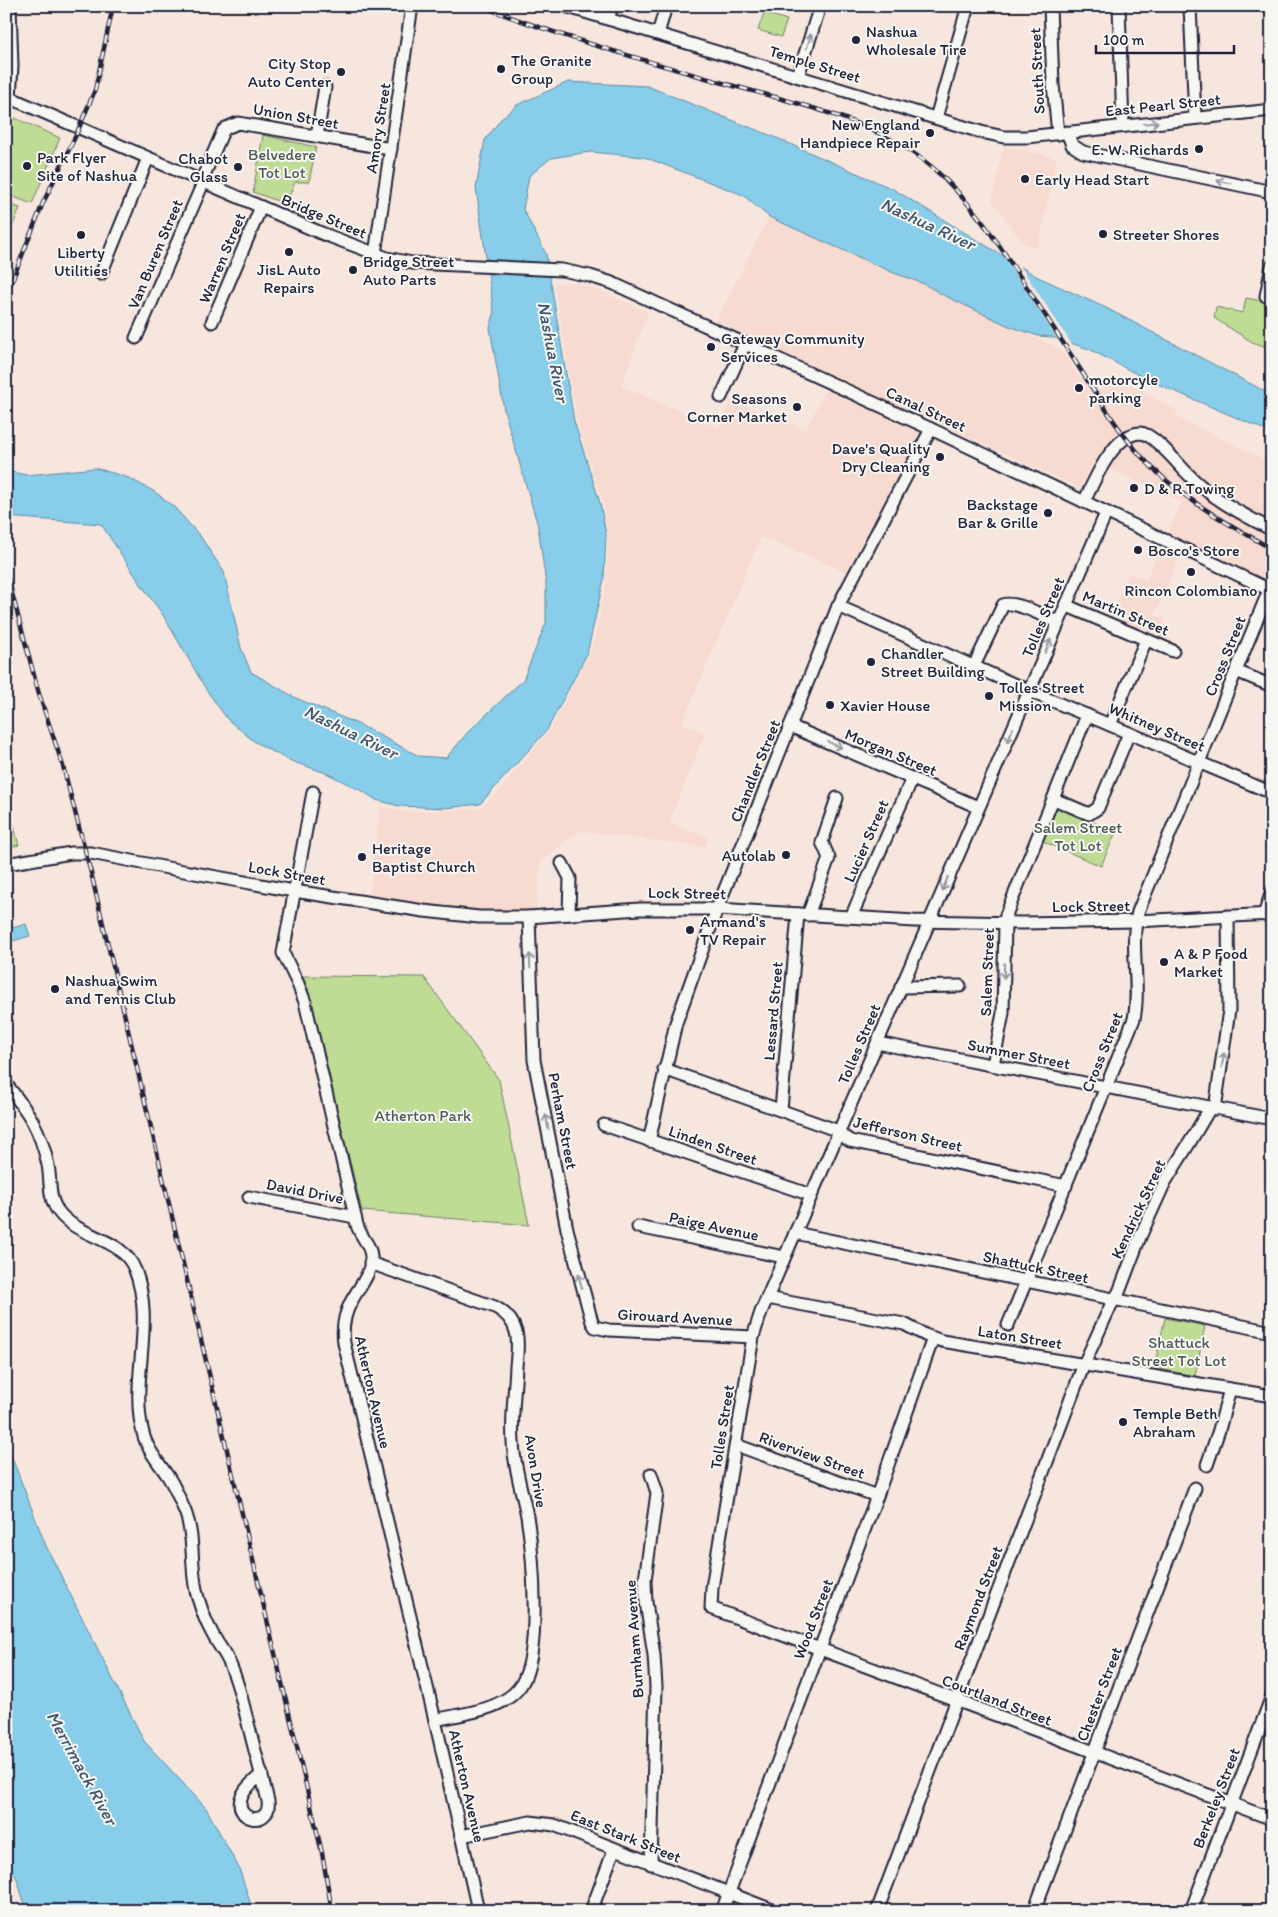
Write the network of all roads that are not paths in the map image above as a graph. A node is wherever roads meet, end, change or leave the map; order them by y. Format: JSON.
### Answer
{"nodes":[{"id":1,"x":10,"y":6,"type":"edge"},
{"id":2,"x":412,"y":6,"type":"edge"},
{"id":3,"x":564,"y":6,"type":"edge"},
{"id":4,"x":612,"y":6,"type":"edge"},
{"id":5,"x":666,"y":6,"type":"edge"},
{"id":6,"x":820,"y":6,"type":"edge"},
{"id":7,"x":968,"y":6,"type":"edge"},
{"id":8,"x":1050,"y":6,"type":"edge"},
{"id":9,"x":1119,"y":6,"type":"edge"},
{"id":10,"x":1190,"y":6,"type":"edge"},
{"id":11,"x":608,"y":19,"type":"junction"},
{"id":12,"x":658,"y":34,"type":"junction"},
{"id":13,"x":798,"y":76,"type":"junction"},
{"id":14,"x":325,"y":87,"type":"dead end"},
{"id":15,"x":8,"y":97,"type":"edge"},
{"id":16,"x":1272,"y":110,"type":"edge"},
{"id":17,"x":936,"y":118,"type":"junction"},
{"id":18,"x":1194,"y":118,"type":"junction"},
{"id":19,"x":1123,"y":126,"type":"junction"},
{"id":20,"x":1062,"y":133,"type":"junction"},
{"id":21,"x":317,"y":136,"type":"junction"},
{"id":22,"x":391,"y":149,"type":"junction"},
{"id":23,"x":148,"y":158,"type":"junction"},
{"id":24,"x":202,"y":182,"type":"junction"},
{"id":25,"x":1272,"y":192,"type":"edge"},
{"id":26,"x":261,"y":207,"type":"junction"},
{"id":27,"x":375,"y":254,"type":"junction"},
{"id":28,"x":1272,"y":266,"type":"edge"},
{"id":29,"x":562,"y":270,"type":"joint"},
{"id":30,"x":101,"y":274,"type":"dead end"},
{"id":31,"x":1269,"y":296,"type":"edge"},
{"id":32,"x":212,"y":322,"type":"dead end"},
{"id":33,"x":136,"y":338,"type":"dead end"},
{"id":34,"x":745,"y":344,"type":"junction"},
{"id":35,"x":721,"y":397,"type":"dead end"},
{"id":36,"x":930,"y":429,"type":"junction"},
{"id":37,"x":1084,"y":502,"type":"junction"},
{"id":38,"x":1106,"y":512,"type":"junction"},
{"id":39,"x":1272,"y":530,"type":"edge"},
{"id":40,"x":1270,"y":590,"type":"edge"},
{"id":41,"x":1065,"y":605,"type":"junction"},
{"id":42,"x":838,"y":606,"type":"junction"},
{"id":43,"x":1057,"y":622,"type":"junction"},
{"id":44,"x":1146,"y":640,"type":"junction"},
{"id":45,"x":1174,"y":651,"type":"dead end"},
{"id":46,"x":974,"y":666,"type":"junction"},
{"id":47,"x":1236,"y":670,"type":"junction"},
{"id":48,"x":1272,"y":686,"type":"edge"},
{"id":49,"x":1029,"y":691,"type":"junction"},
{"id":50,"x":1087,"y":715,"type":"junction"},
{"id":51,"x":1110,"y":725,"type":"junction"},
{"id":52,"x":790,"y":726,"type":"junction"},
{"id":53,"x":1129,"y":733,"type":"junction"},
{"id":54,"x":1198,"y":762,"type":"junction"},
{"id":55,"x":912,"y":779,"type":"junction"},
{"id":56,"x":313,"y":792,"type":"dead end"},
{"id":57,"x":1272,"y":793,"type":"edge"},
{"id":58,"x":837,"y":798,"type":"dead end"},
{"id":59,"x":1054,"y":799,"type":"junction"},
{"id":60,"x":978,"y":807,"type":"junction"},
{"id":61,"x":562,"y":863,"type":"dead end"},
{"id":62,"x":6,"y":864,"type":"edge"},
{"id":63,"x":294,"y":891,"type":"junction"},
{"id":64,"x":1272,"y":891,"type":"edge"},
{"id":65,"x":717,"y":909,"type":"junction"},
{"id":66,"x":569,"y":914,"type":"junction"},
{"id":67,"x":803,"y":914,"type":"junction"},
{"id":68,"x":1268,"y":914,"type":"edge"},
{"id":69,"x":1228,"y":916,"type":"junction"},
{"id":70,"x":529,"y":917,"type":"junction"},
{"id":71,"x":851,"y":917,"type":"junction"},
{"id":72,"x":1136,"y":921,"type":"junction"},
{"id":73,"x":929,"y":922,"type":"junction"},
{"id":74,"x":1004,"y":923,"type":"junction"},
{"id":75,"x":960,"y":986,"type":"dead end"},
{"id":76,"x":900,"y":987,"type":"junction"},
{"id":77,"x":877,"y":1043,"type":"junction"},
{"id":78,"x":993,"y":1065,"type":"junction"},
{"id":79,"x":664,"y":1069,"type":"junction"},
{"id":80,"x":6,"y":1084,"type":"edge"},
{"id":81,"x":1106,"y":1088,"type":"junction"},
{"id":82,"x":1212,"y":1108,"type":"junction"},
{"id":83,"x":781,"y":1110,"type":"junction"},
{"id":84,"x":1272,"y":1119,"type":"edge"},
{"id":85,"x":604,"y":1125,"type":"dead end"},
{"id":86,"x":839,"y":1133,"type":"junction"},
{"id":87,"x":649,"y":1141,"type":"junction"},
{"id":88,"x":1066,"y":1186,"type":"junction"},
{"id":89,"x":811,"y":1195,"type":"junction"},
{"id":90,"x":249,"y":1197,"type":"dead end"},
{"id":91,"x":355,"y":1217,"type":"junction"},
{"id":92,"x":638,"y":1227,"type":"dead end"},
{"id":93,"x":795,"y":1234,"type":"junction"},
{"id":94,"x":784,"y":1257,"type":"junction"},
{"id":95,"x":370,"y":1263,"type":"junction"},
{"id":96,"x":1027,"y":1282,"type":"junction"},
{"id":97,"x":767,"y":1298,"type":"junction"},
{"id":98,"x":1114,"y":1300,"type":"junction"},
{"id":99,"x":1008,"y":1325,"type":"dead end"},
{"id":100,"x":595,"y":1327,"type":"joint"},
{"id":101,"x":1272,"y":1332,"type":"edge"},
{"id":102,"x":753,"y":1337,"type":"junction"},
{"id":103,"x":933,"y":1338,"type":"junction"},
{"id":104,"x":1084,"y":1364,"type":"junction"},
{"id":105,"x":1230,"y":1389,"type":"junction"},
{"id":106,"x":1271,"y":1394,"type":"edge"},
{"id":107,"x":736,"y":1445,"type":"junction"},
{"id":108,"x":1207,"y":1465,"type":"dead end"},
{"id":109,"x":651,"y":1474,"type":"dead end"},
{"id":110,"x":1195,"y":1488,"type":"dead end"},
{"id":111,"x":877,"y":1496,"type":"junction"},
{"id":112,"x":711,"y":1608,"type":"joint"},
{"id":113,"x":818,"y":1650,"type":"junction"},
{"id":114,"x":1272,"y":1696,"type":"edge"},
{"id":115,"x":957,"y":1702,"type":"junction"},
{"id":116,"x":435,"y":1720,"type":"junction"},
{"id":117,"x":1094,"y":1753,"type":"junction"},
{"id":118,"x":262,"y":1774,"type":"dead end"},
{"id":119,"x":1231,"y":1804,"type":"junction"},
{"id":120,"x":1272,"y":1820,"type":"edge"},
{"id":121,"x":461,"y":1836,"type":"junction"},
{"id":122,"x":614,"y":1850,"type":"junction"},
{"id":123,"x":651,"y":1864,"type":"junction"},
{"id":124,"x":729,"y":1893,"type":"junction"},
{"id":125,"x":478,"y":1910,"type":"edge"},
{"id":126,"x":591,"y":1911,"type":"edge"},
{"id":127,"x":722,"y":1911,"type":"edge"},
{"id":128,"x":775,"y":1911,"type":"edge"},
{"id":129,"x":877,"y":1911,"type":"edge"},
{"id":130,"x":1034,"y":1911,"type":"edge"},
{"id":131,"x":1191,"y":1911,"type":"edge"}],
"edges":[{"from":1,"to":15,"type":"street"},
{"from":2,"to":22,"type":"street","name":"Amory Street"},
{"from":3,"to":11,"type":"street","name":"Temple Street"},
{"from":4,"to":11,"type":"street"},
{"from":5,"to":12,"type":"street"},
{"from":13,"to":6,"type":"street","one_way":true},
{"from":7,"to":17,"type":"street"},
{"from":8,"to":20,"type":"street","name":"South Street"},
{"from":9,"to":19,"type":"street"},
{"from":10,"to":18,"type":"street"},
{"from":11,"to":12,"type":"street","name":"Temple Street"},
{"from":12,"to":13,"type":"street","name":"Temple Street"},
{"from":13,"to":17,"type":"street","name":"Temple Street"},
{"from":14,"to":21,"type":"street"},
{"from":15,"to":23,"type":"street","name":"Bridge Street"},
{"from":16,"to":18,"type":"street","name":"East Pearl Street"},
{"from":17,"to":20,"type":"street","name":"Temple Street"},
{"from":19,"to":18,"type":"street","name":"East Pearl Street","one_way":true},
{"from":19,"to":20,"type":"street","name":"East Pearl Street"},
{"from":25,"to":20,"type":"street","one_way":true},
{"from":21,"to":22,"type":"street","name":"Union Street"},
{"from":21,"to":24,"type":"street","name":"Union Street"},
{"from":22,"to":27,"type":"street","name":"Amory Street"},
{"from":23,"to":24,"type":"street","name":"Bridge Street"},
{"from":23,"to":30,"type":"street"},
{"from":24,"to":26,"type":"street","name":"Bridge Street"},
{"from":24,"to":33,"type":"street","name":"Van Buren Street"},
{"from":26,"to":27,"type":"street","name":"Bridge Street"},
{"from":26,"to":32,"type":"street","name":"Warren Street"},
{"from":27,"to":29,"type":"street","name":"Bridge Street"},
{"from":28,"to":31,"type":"street"},
{"from":29,"to":34,"type":"street","name":"Canal Street"},
{"from":34,"to":35,"type":"street"},
{"from":34,"to":36,"type":"street","name":"Canal Street"},
{"from":36,"to":37,"type":"street","name":"Canal Street"},
{"from":36,"to":42,"type":"street","name":"Chandler Street"},
{"from":37,"to":38,"type":"street","name":"Canal Street"},
{"from":37,"to":39,"type":"street"},
{"from":38,"to":40,"type":"street","name":"Canal Street"},
{"from":38,"to":41,"type":"street","name":"Tolles Street"},
{"from":40,"to":47,"type":"street","name":"Cross Street"},
{"from":41,"to":43,"type":"street","name":"Tolles Street"},
{"from":41,"to":44,"type":"street","name":"Martin Street"},
{"from":42,"to":46,"type":"street","name":"Whitney Street"},
{"from":42,"to":52,"type":"street","name":"Chandler Street"},
{"from":43,"to":46,"type":"street"},
{"from":49,"to":43,"type":"street","name":"Tolles Street","one_way":true},
{"from":44,"to":45,"type":"street","name":"Martin Street"},
{"from":44,"to":51,"type":"street"},
{"from":46,"to":49,"type":"street","name":"Whitney Street"},
{"from":47,"to":48,"type":"street"},
{"from":47,"to":54,"type":"street","name":"Cross Street"},
{"from":49,"to":50,"type":"street","name":"Whitney Street"},
{"from":49,"to":60,"type":"street","name":"Tolles Street","one_way":true},
{"from":50,"to":51,"type":"street","name":"Whitney Street"},
{"from":50,"to":59,"type":"street","name":"Salem Street"},
{"from":51,"to":53,"type":"street","name":"Whitney Street"},
{"from":52,"to":55,"type":"street","name":"Morgan Street","one_way":true},
{"from":52,"to":65,"type":"street","name":"Chandler Street"},
{"from":53,"to":54,"type":"street","name":"Whitney Street"},
{"from":53,"to":59,"type":"street"},
{"from":54,"to":57,"type":"street","name":"Whitney Street"},
{"from":54,"to":72,"type":"street","name":"Cross Street"},
{"from":55,"to":60,"type":"street","name":"Morgan Street"},
{"from":55,"to":71,"type":"street","name":"Lucier Street"},
{"from":56,"to":63,"type":"street"},
{"from":58,"to":67,"type":"street","name":"Lessard Street"},
{"from":59,"to":74,"type":"street","name":"Salem Street"},
{"from":60,"to":73,"type":"street","name":"Tolles Street","one_way":true},
{"from":61,"to":66,"type":"street"},
{"from":62,"to":63,"type":"street","name":"Lock Street"},
{"from":63,"to":70,"type":"street","name":"Lock Street"},
{"from":63,"to":91,"type":"street"},
{"from":64,"to":68,"type":"street"},
{"from":65,"to":66,"type":"street","name":"Lock Street"},
{"from":65,"to":67,"type":"street","name":"Lock Street"},
{"from":65,"to":79,"type":"street","name":"Chandler Street"},
{"from":66,"to":70,"type":"street","name":"Lock Street"},
{"from":67,"to":71,"type":"street","name":"Lock Street"},
{"from":67,"to":83,"type":"street","name":"Lessard Street"},
{"from":68,"to":69,"type":"street","name":"Lock Street"},
{"from":69,"to":72,"type":"street","name":"Lock Street"},
{"from":82,"to":69,"type":"street","name":"Kendrick Street","one_way":true},
{"from":100,"to":70,"type":"street","name":"Perham Street","one_way":true},
{"from":71,"to":73,"type":"street","name":"Lock Street"},
{"from":72,"to":74,"type":"street","name":"Lock Street"},
{"from":72,"to":81,"type":"street","name":"Cross Street"},
{"from":73,"to":74,"type":"street","name":"Lock Street"},
{"from":73,"to":76,"type":"street","name":"Tolles Street"},
{"from":74,"to":78,"type":"street","name":"Salem Street","one_way":true},
{"from":75,"to":76,"type":"street"},
{"from":76,"to":77,"type":"street","name":"Tolles Street"},
{"from":77,"to":78,"type":"street","name":"Summer Street"},
{"from":77,"to":86,"type":"street","name":"Tolles Street"},
{"from":78,"to":81,"type":"street","name":"Summer Street"},
{"from":79,"to":83,"type":"street","name":"Jefferson Street"},
{"from":79,"to":87,"type":"street","name":"Chandler Street"},
{"from":80,"to":118,"type":"street"},
{"from":81,"to":82,"type":"street","name":"Summer Street"},
{"from":81,"to":88,"type":"street","name":"Cross Street"},
{"from":82,"to":84,"type":"street","name":"Summer Street"},
{"from":82,"to":98,"type":"street","name":"Kendrick Street"},
{"from":83,"to":86,"type":"street","name":"Jefferson Street"},
{"from":85,"to":87,"type":"street","name":"Linden Street"},
{"from":86,"to":88,"type":"street","name":"Jefferson Street"},
{"from":86,"to":89,"type":"street","name":"Tolles Street"},
{"from":87,"to":89,"type":"street","name":"Linden Street"},
{"from":88,"to":96,"type":"street","name":"Cross Street"},
{"from":89,"to":93,"type":"street","name":"Tolles Street"},
{"from":90,"to":91,"type":"street","name":"David Drive"},
{"from":91,"to":95,"type":"street"},
{"from":92,"to":94,"type":"street","name":"Paige Avenue"},
{"from":93,"to":94,"type":"street","name":"Tolles Street"},
{"from":93,"to":96,"type":"street","name":"Shattuck Street"},
{"from":94,"to":97,"type":"street","name":"Tolles Street"},
{"from":95,"to":116,"type":"street","name":"Atherton Avenue"},
{"from":95,"to":116,"type":"street","name":"Avon Drive"},
{"from":96,"to":98,"type":"street","name":"Shattuck Street"},
{"from":96,"to":99,"type":"street","name":"Cross Street"},
{"from":97,"to":102,"type":"street","name":"Tolles Street"},
{"from":97,"to":103,"type":"street","name":"Laton Street"},
{"from":98,"to":101,"type":"street","name":"Shattuck Street"},
{"from":98,"to":104,"type":"street","name":"Raymond Street"},
{"from":100,"to":102,"type":"street","name":"Girouard Avenue"},
{"from":102,"to":107,"type":"street","name":"Tolles Street"},
{"from":103,"to":104,"type":"street","name":"Laton Street"},
{"from":103,"to":111,"type":"street","name":"Wood Street"},
{"from":104,"to":105,"type":"street","name":"Laton Street"},
{"from":104,"to":115,"type":"street","name":"Raymond Street"},
{"from":105,"to":106,"type":"street","name":"Laton Street"},
{"from":105,"to":108,"type":"street"},
{"from":107,"to":111,"type":"street","name":"Riverview Street"},
{"from":107,"to":112,"type":"street","name":"Tolles Street"},
{"from":109,"to":123,"type":"street","name":"Burnham Avenue"},
{"from":110,"to":117,"type":"street","name":"Chester Street"},
{"from":111,"to":113,"type":"street","name":"Wood Street"},
{"from":112,"to":113,"type":"street","name":"Courtland Street"},
{"from":113,"to":115,"type":"street","name":"Courtland Street"},
{"from":113,"to":124,"type":"street","name":"Wood Street"},
{"from":114,"to":119,"type":"street","name":"Berkeley Street"},
{"from":115,"to":117,"type":"street","name":"Courtland Street"},
{"from":115,"to":129,"type":"street","name":"Raymond Street"},
{"from":116,"to":121,"type":"street","name":"Atherton Avenue"},
{"from":117,"to":119,"type":"street","name":"Courtland Street"},
{"from":117,"to":130,"type":"street","name":"Chester Street"},
{"from":119,"to":120,"type":"street","name":"Courtland Street"},
{"from":119,"to":131,"type":"street","name":"Berkeley Street"},
{"from":121,"to":122,"type":"street","name":"East Stark Street"},
{"from":121,"to":125,"type":"street","name":"Atherton Avenue"},
{"from":122,"to":123,"type":"street","name":"East Stark Street"},
{"from":122,"to":126,"type":"street"},
{"from":123,"to":124,"type":"street","name":"East Stark Street"},
{"from":124,"to":127,"type":"street","name":"Wood Street"},
{"from":124,"to":128,"type":"street","name":"East Stark Street"}]}
